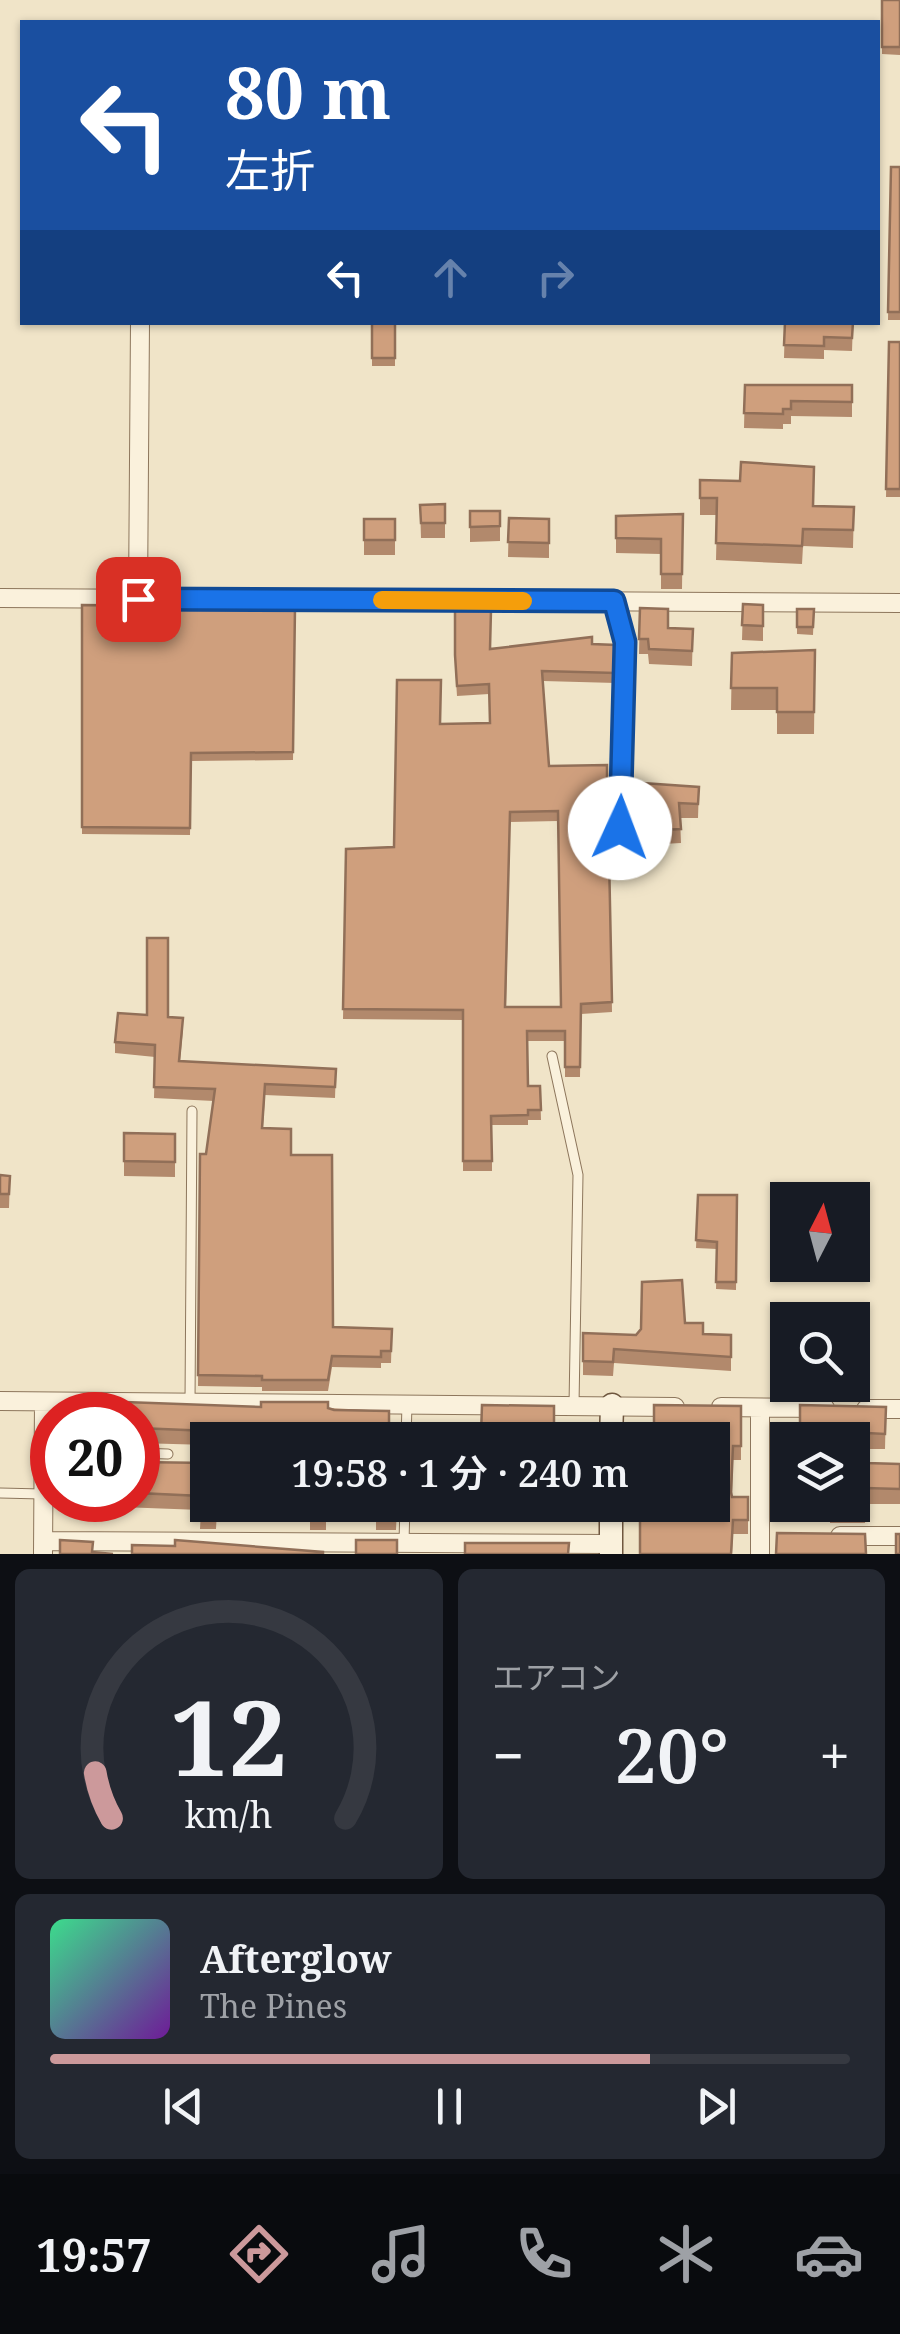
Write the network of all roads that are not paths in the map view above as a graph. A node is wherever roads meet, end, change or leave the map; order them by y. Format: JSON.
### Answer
{"nodes":[{"id":1,"x":140,"y":325,"type":"edge"},
{"id":2,"x":0,"y":598,"type":"edge"},
{"id":3,"x":138,"y":599,"type":"junction"},
{"id":4,"x":614,"y":601,"type":"junction"},
{"id":5,"x":900,"y":603,"type":"edge"},
{"id":6,"x":620,"y":828,"type":"dead end"},
{"id":7,"x":552,"y":1056,"type":"dead end"},
{"id":8,"x":192,"y":1111,"type":"dead end"},
{"id":9,"x":0,"y":1401,"type":"edge"},
{"id":10,"x":30,"y":1402,"type":"edge"},
{"id":11,"x":160,"y":1402,"type":"edge"},
{"id":12,"x":190,"y":1402,"type":"junction"},
{"id":13,"x":407,"y":1404,"type":"junction"},
{"id":14,"x":574,"y":1405,"type":"junction"},
{"id":15,"x":612,"y":1406,"type":"junction"},
{"id":16,"x":760,"y":1408,"type":"junction"},
{"id":17,"x":900,"y":1409,"type":"edge"},
{"id":18,"x":406,"y":1422,"type":"edge"},
{"id":19,"x":612,"y":1422,"type":"edge"},
{"id":20,"x":160,"y":1454,"type":"edge"},
{"id":21,"x":168,"y":1454,"type":"dead end"},
{"id":22,"x":0,"y":1494,"type":"edge"},
{"id":23,"x":30,"y":1494,"type":"edge"},
{"id":24,"x":43,"y":1522,"type":"edge"},
{"id":25,"x":405,"y":1522,"type":"edge"},
{"id":26,"x":611,"y":1522,"type":"edge"},
{"id":27,"x":780,"y":1535,"type":"edge"},
{"id":28,"x":819,"y":1536,"type":"edge"},
{"id":29,"x":900,"y":1536,"type":"edge"},
{"id":30,"x":404,"y":1543,"type":"junction"},
{"id":31,"x":760,"y":1545,"type":"edge"},
{"id":32,"x":877,"y":1545,"type":"edge"},
{"id":33,"x":43,"y":1548,"type":"edge"},
{"id":34,"x":335,"y":1549,"type":"edge"},
{"id":35,"x":453,"y":1549,"type":"edge"},
{"id":36,"x":611,"y":1549,"type":"edge"}],
"edges":[{"from":1,"to":3,"type":"street"},
{"from":2,"to":3,"type":"street"},
{"from":3,"to":4,"type":"street"},
{"from":4,"to":5,"type":"street"},
{"from":4,"to":6,"type":"lane"},
{"from":7,"to":14,"type":"lane"},
{"from":8,"to":12,"type":"lane"},
{"from":9,"to":10,"type":"street"},
{"from":11,"to":12,"type":"street"},
{"from":12,"to":13,"type":"street"},
{"from":13,"to":14,"type":"street"},
{"from":13,"to":18,"type":"lane"},
{"from":14,"to":15,"type":"street"},
{"from":15,"to":16,"type":"street"},
{"from":15,"to":19,"type":"street"},
{"from":16,"to":17,"type":"street"},
{"from":16,"to":31,"type":"street"},
{"from":20,"to":21,"type":"lane"},
{"from":22,"to":23,"type":"lane"},
{"from":24,"to":33,"type":"street"},
{"from":25,"to":30,"type":"lane"},
{"from":26,"to":36,"type":"street"},
{"from":27,"to":31,"type":"street"},
{"from":28,"to":32,"type":"street"},
{"from":29,"to":32,"type":"street"},
{"from":30,"to":34,"type":"street"},
{"from":30,"to":35,"type":"street"},
{"from":33,"to":34,"type":"street"},
{"from":35,"to":36,"type":"street"}]}
